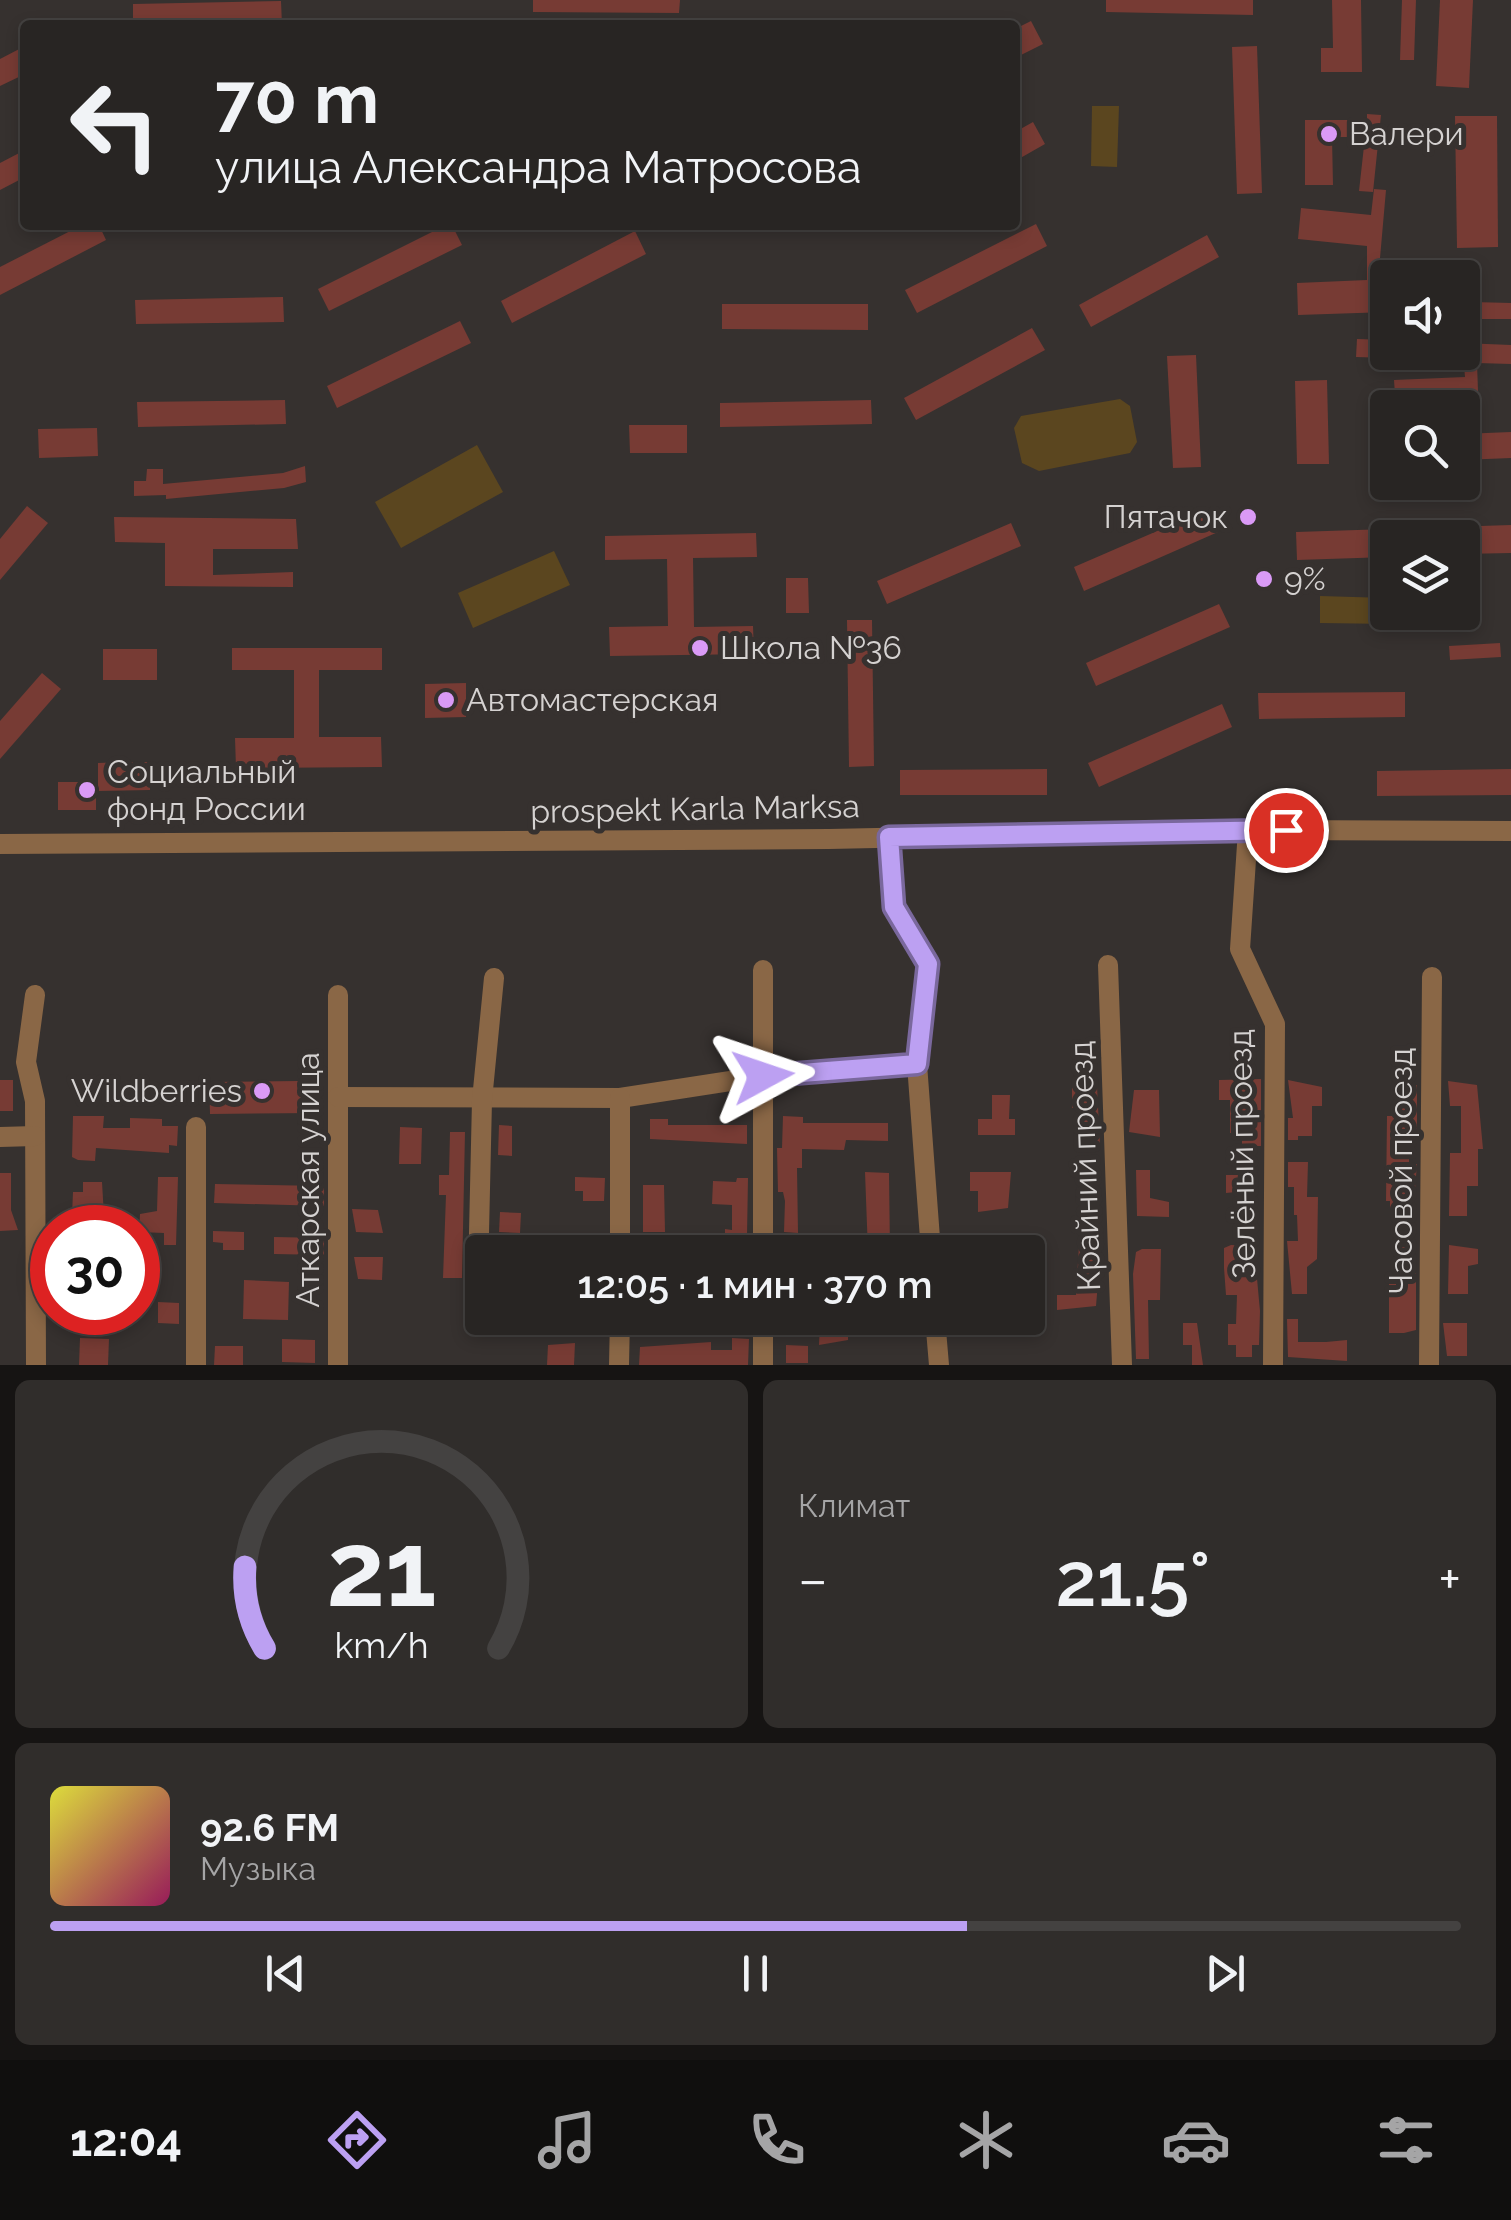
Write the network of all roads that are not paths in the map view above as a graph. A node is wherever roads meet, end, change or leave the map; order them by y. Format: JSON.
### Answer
{"nodes":[{"id":1,"x":1248,"y":830,"type":"junction"},
{"id":2,"x":1511,"y":831,"type":"edge"},
{"id":3,"x":889,"y":837,"type":"junction"},
{"id":4,"x":0,"y":844,"type":"edge"},
{"id":5,"x":1108,"y":965,"type":"dead end"},
{"id":6,"x":762,"y":970,"type":"dead end"},
{"id":7,"x":1432,"y":977,"type":"dead end"},
{"id":8,"x":494,"y":978,"type":"dead end"},
{"id":9,"x":35,"y":995,"type":"dead end"},
{"id":10,"x":338,"y":995,"type":"dead end"},
{"id":11,"x":917,"y":1064,"type":"junction"},
{"id":12,"x":763,"y":1076,"type":"junction"},
{"id":13,"x":338,"y":1098,"type":"junction"},
{"id":14,"x":620,"y":1098,"type":"junction"},
{"id":15,"x":482,"y":1100,"type":"junction"},
{"id":16,"x":196,"y":1127,"type":"dead end"},
{"id":17,"x":35,"y":1136,"type":"junction"},
{"id":18,"x":0,"y":1137,"type":"edge"},
{"id":19,"x":478,"y":1235,"type":"edge"},
{"id":20,"x":620,"y":1235,"type":"edge"},
{"id":21,"x":763,"y":1235,"type":"edge"},
{"id":22,"x":929,"y":1235,"type":"edge"},
{"id":23,"x":620,"y":1335,"type":"edge"},
{"id":24,"x":763,"y":1335,"type":"edge"},
{"id":25,"x":936,"y":1335,"type":"edge"},
{"id":26,"x":36,"y":1365,"type":"edge"},
{"id":27,"x":196,"y":1365,"type":"edge"},
{"id":28,"x":338,"y":1365,"type":"edge"},
{"id":29,"x":620,"y":1365,"type":"edge"},
{"id":30,"x":763,"y":1365,"type":"edge"},
{"id":31,"x":938,"y":1365,"type":"edge"},
{"id":32,"x":1122,"y":1365,"type":"edge"},
{"id":33,"x":1273,"y":1365,"type":"edge"},
{"id":34,"x":1429,"y":1365,"type":"edge"}],
"edges":[{"from":1,"to":2,"type":"street","name":"prospekt Karla Marksa"},
{"from":1,"to":3,"type":"street","name":"prospekt Karla Marksa"},
{"from":1,"to":33,"type":"street","name":"Зелёный проезд"},
{"from":3,"to":4,"type":"street","name":"prospekt Karla Marksa"},
{"from":3,"to":11,"type":"street"},
{"from":5,"to":32,"type":"street","name":"Крайний проезд"},
{"from":6,"to":12,"type":"street"},
{"from":7,"to":34,"type":"street","name":"Часовой проезд"},
{"from":8,"to":15,"type":"street"},
{"from":9,"to":17,"type":"street"},
{"from":10,"to":13,"type":"street","name":"Аткарская улица"},
{"from":11,"to":12,"type":"street"},
{"from":11,"to":22,"type":"street"},
{"from":12,"to":14,"type":"street"},
{"from":12,"to":21,"type":"street"},
{"from":13,"to":15,"type":"street"},
{"from":13,"to":28,"type":"street","name":"Аткарская улица"},
{"from":14,"to":15,"type":"street"},
{"from":14,"to":20,"type":"street"},
{"from":15,"to":19,"type":"street"},
{"from":16,"to":27,"type":"street"},
{"from":17,"to":18,"type":"street"},
{"from":17,"to":26,"type":"street"},
{"from":23,"to":29,"type":"street"},
{"from":24,"to":30,"type":"street"},
{"from":25,"to":31,"type":"street"}]}
